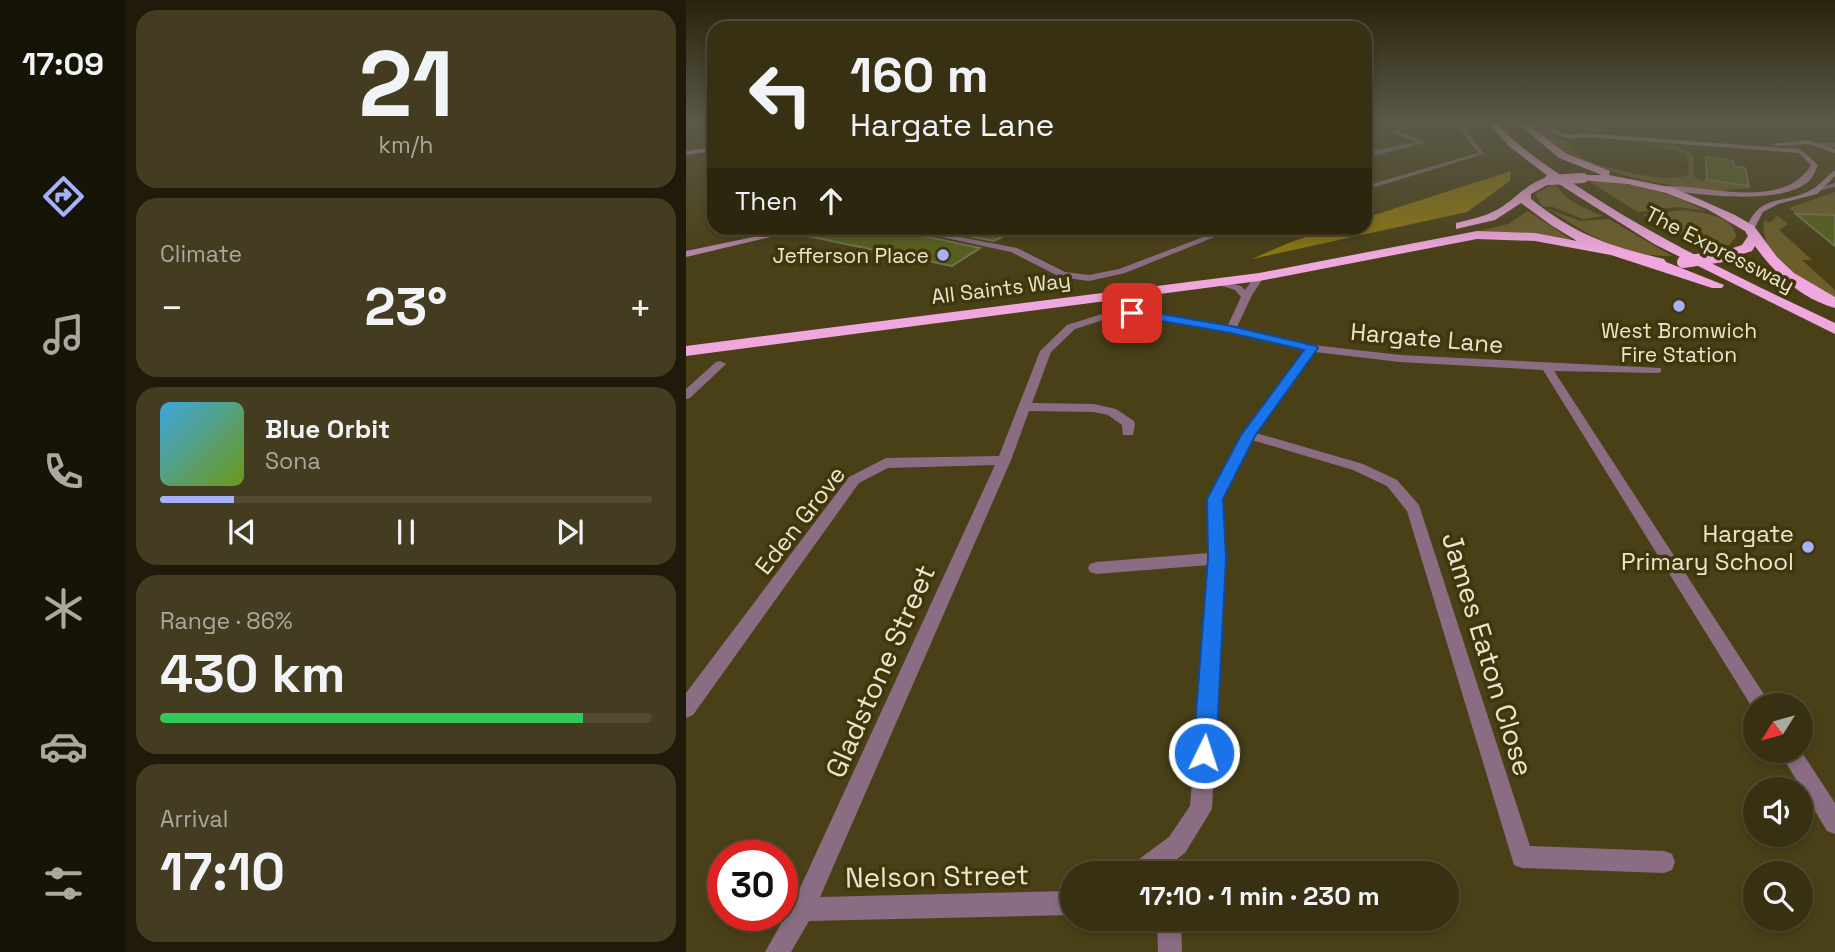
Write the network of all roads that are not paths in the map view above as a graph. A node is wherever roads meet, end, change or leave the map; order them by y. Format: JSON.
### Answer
{"nodes":[{"id":1,"x":1445,"y":165,"type":"edge"},
{"id":2,"x":1523,"y":165,"type":"edge"},
{"id":3,"x":1539,"y":165,"type":"edge"},
{"id":4,"x":1556,"y":165,"type":"edge"},
{"id":5,"x":1586,"y":165,"type":"edge"},
{"id":6,"x":1815,"y":165,"type":"edge"},
{"id":7,"x":1835,"y":172,"type":"edge"},
{"id":8,"x":1626,"y":178,"type":"junction"},
{"id":9,"x":1835,"y":185,"type":"edge"},
{"id":10,"x":1372,"y":186,"type":"edge"},
{"id":11,"x":1529,"y":188,"type":"junction"},
{"id":12,"x":1668,"y":188,"type":"junction"},
{"id":13,"x":1818,"y":189,"type":"junction"},
{"id":14,"x":1752,"y":232,"type":"junction"},
{"id":15,"x":773,"y":235,"type":"edge"},
{"id":16,"x":939,"y":235,"type":"edge"},
{"id":17,"x":1206,"y":235,"type":"edge"},
{"id":18,"x":1611,"y":251,"type":"junction"},
{"id":19,"x":686,"y":254,"type":"edge"},
{"id":20,"x":1646,"y":260,"type":"junction"},
{"id":21,"x":1259,"y":277,"type":"junction"},
{"id":22,"x":1218,"y":282,"type":"junction"},
{"id":23,"x":1247,"y":298,"type":"junction"},
{"id":24,"x":1835,"y":303,"type":"edge"},
{"id":25,"x":1835,"y":316,"type":"edge"},
{"id":26,"x":1231,"y":329,"type":"junction"},
{"id":27,"x":1835,"y":329,"type":"edge"},
{"id":28,"x":686,"y":337,"type":"edge"},
{"id":29,"x":1835,"y":342,"type":"edge"},
{"id":30,"x":1312,"y":348,"type":"junction"},
{"id":31,"x":686,"y":351,"type":"edge"},
{"id":32,"x":720,"y":364,"type":"dead end"},
{"id":33,"x":1547,"y":368,"type":"junction"},
{"id":34,"x":1657,"y":370,"type":"dead end"},
{"id":35,"x":686,"y":395,"type":"edge"},
{"id":36,"x":1023,"y":407,"type":"junction"},
{"id":37,"x":1128,"y":432,"type":"dead end"},
{"id":38,"x":1248,"y":435,"type":"junction"},
{"id":39,"x":1004,"y":460,"type":"junction"},
{"id":40,"x":1217,"y":558,"type":"junction"},
{"id":41,"x":1096,"y":568,"type":"dead end"},
{"id":42,"x":1752,"y":693,"type":"edge"},
{"id":43,"x":686,"y":709,"type":"edge"},
{"id":44,"x":1797,"y":763,"type":"edge"},
{"id":45,"x":1835,"y":823,"type":"edge"},
{"id":46,"x":1157,"y":861,"type":"edge"},
{"id":47,"x":1664,"y":862,"type":"dead end"},
{"id":48,"x":1060,"y":903,"type":"edge"},
{"id":49,"x":802,"y":909,"type":"junction"},
{"id":50,"x":1169,"y":931,"type":"edge"},
{"id":51,"x":777,"y":952,"type":"edge"},
{"id":52,"x":1170,"y":952,"type":"edge"}],
"edges":[{"from":1,"to":10,"type":"street"},
{"from":2,"to":11,"type":"highway"},
{"from":3,"to":27,"type":"highway","name":"The Expressway"},
{"from":4,"to":25,"type":"highway","name":"The Expressway"},
{"from":5,"to":8,"type":"highway"},
{"from":6,"to":12,"type":"street"},
{"from":7,"to":13,"type":"street"},
{"from":8,"to":11,"type":"highway","name":"All Saints Way","bridge":true},
{"from":8,"to":12,"type":"highway"},
{"from":9,"to":13,"type":"street"},
{"from":11,"to":18,"type":"highway"},
{"from":11,"to":28,"type":"highway","name":"All Saints Way"},
{"from":12,"to":14,"type":"highway"},
{"from":13,"to":14,"type":"street"},
{"from":14,"to":20,"type":"highway","bridge":true},
{"from":14,"to":24,"type":"highway"},
{"from":15,"to":19,"type":"street"},
{"from":16,"to":17,"type":"street"},
{"from":18,"to":20,"type":"highway"},
{"from":18,"to":21,"type":"highway","name":"All Saints Way"},
{"from":20,"to":29,"type":"highway"},
{"from":21,"to":22,"type":"highway","name":"All Saints Way"},
{"from":21,"to":23,"type":"street"},
{"from":22,"to":23,"type":"street"},
{"from":22,"to":31,"type":"highway","name":"All Saints Way"},
{"from":23,"to":26,"type":"street"},
{"from":26,"to":30,"type":"street","name":"Hargate Lane"},
{"from":26,"to":36,"type":"street","name":"Gladstone Street"},
{"from":30,"to":33,"type":"street","name":"Hargate Lane"},
{"from":30,"to":38,"type":"street"},
{"from":32,"to":35,"type":"street"},
{"from":33,"to":34,"type":"street","name":"Hargate Lane"},
{"from":33,"to":42,"type":"street"},
{"from":36,"to":37,"type":"street"},
{"from":36,"to":39,"type":"street","name":"Gladstone Street"},
{"from":38,"to":40,"type":"street"},
{"from":38,"to":47,"type":"street","name":"James Eaton Close"},
{"from":39,"to":43,"type":"street","name":"Eden Grove"},
{"from":39,"to":49,"type":"street","name":"Gladstone Street"},
{"from":40,"to":41,"type":"street"},
{"from":40,"to":46,"type":"street"},
{"from":44,"to":45,"type":"street"},
{"from":48,"to":49,"type":"street","name":"Nelson Street"},
{"from":49,"to":51,"type":"street","name":"Gladstone Street"},
{"from":50,"to":52,"type":"street"}]}
